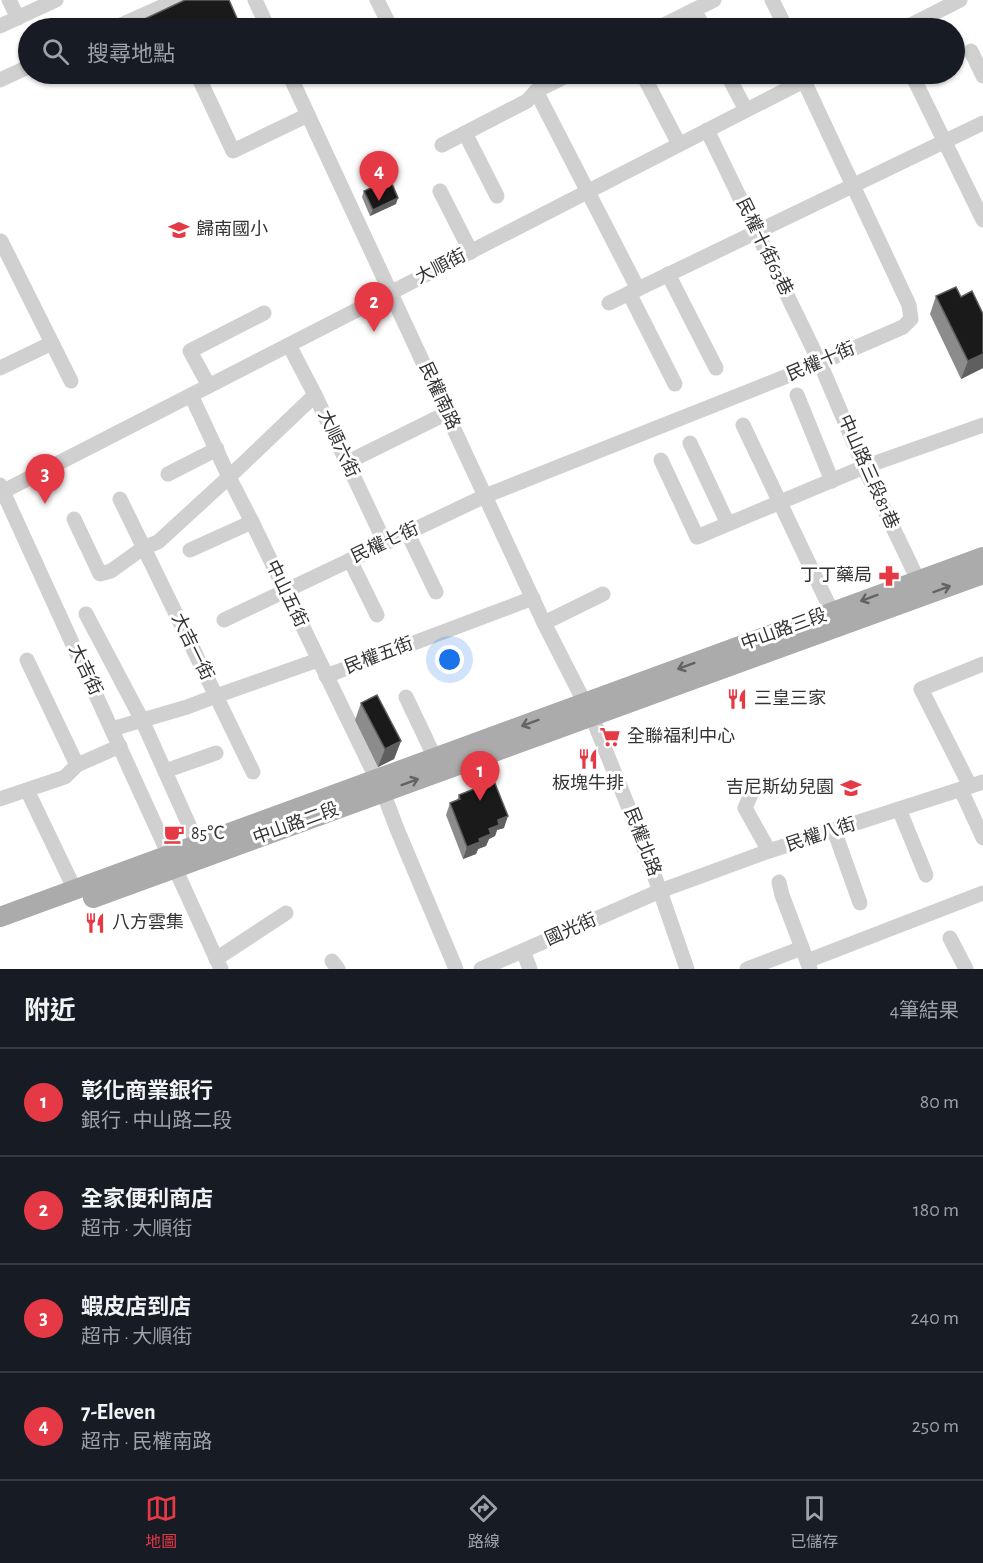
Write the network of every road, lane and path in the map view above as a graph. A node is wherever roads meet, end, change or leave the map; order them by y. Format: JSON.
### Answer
{"nodes":[{"id":1,"x":9,"y":0,"type":"edge"},
{"id":2,"x":56,"y":0,"type":"edge"},
{"id":3,"x":177,"y":0,"type":"edge"},
{"id":4,"x":255,"y":0,"type":"edge"},
{"id":5,"x":377,"y":0,"type":"edge"},
{"id":6,"x":714,"y":0,"type":"edge"},
{"id":7,"x":772,"y":0,"type":"edge"},
{"id":8,"x":960,"y":0,"type":"edge"},
{"id":9,"x":694,"y":10,"type":"junction"},
{"id":10,"x":18,"y":18,"type":"junction"},
{"id":11,"x":136,"y":18,"type":"edge"},
{"id":12,"x":263,"y":18,"type":"edge"},
{"id":13,"x":386,"y":18,"type":"edge"},
{"id":14,"x":678,"y":18,"type":"edge"},
{"id":15,"x":698,"y":18,"type":"edge"},
{"id":16,"x":781,"y":18,"type":"edge"},
{"id":17,"x":925,"y":18,"type":"edge"},
{"id":18,"x":0,"y":26,"type":"edge"},
{"id":19,"x":971,"y":51,"type":"dead end"},
{"id":20,"x":18,"y":72,"type":"edge"},
{"id":21,"x":983,"y":76,"type":"edge"},
{"id":22,"x":0,"y":80,"type":"edge"},
{"id":23,"x":201,"y":84,"type":"edge"},
{"id":24,"x":294,"y":84,"type":"edge"},
{"id":25,"x":550,"y":84,"type":"edge"},
{"id":26,"x":648,"y":84,"type":"edge"},
{"id":27,"x":732,"y":84,"type":"edge"},
{"id":28,"x":795,"y":84,"type":"edge"},
{"id":29,"x":813,"y":84,"type":"edge"},
{"id":30,"x":917,"y":84,"type":"edge"},
{"id":31,"x":536,"y":91,"type":"junction"},
{"id":32,"x":746,"y":110,"type":"junction"},
{"id":33,"x":308,"y":115,"type":"junction"},
{"id":34,"x":983,"y":123,"type":"edge"},
{"id":35,"x":707,"y":130,"type":"junction"},
{"id":36,"x":465,"y":133,"type":"junction"},
{"id":37,"x":946,"y":141,"type":"junction"},
{"id":38,"x":679,"y":144,"type":"junction"},
{"id":39,"x":442,"y":145,"type":"dead end"},
{"id":40,"x":854,"y":185,"type":"junction"},
{"id":41,"x":440,"y":191,"type":"dead end"},
{"id":42,"x":588,"y":192,"type":"junction"},
{"id":43,"x":497,"y":196,"type":"dead end"},
{"id":44,"x":983,"y":220,"type":"edge"},
{"id":45,"x":757,"y":232,"type":"junction"},
{"id":46,"x":1,"y":241,"type":"edge"},
{"id":47,"x":471,"y":252,"type":"junction"},
{"id":48,"x":668,"y":274,"type":"junction"},
{"id":49,"x":634,"y":291,"type":"junction"},
{"id":50,"x":391,"y":293,"type":"junction"},
{"id":51,"x":609,"y":303,"type":"dead end"},
{"id":52,"x":264,"y":313,"type":"dead end"},
{"id":53,"x":52,"y":343,"type":"junction"},
{"id":54,"x":289,"y":345,"type":"junction"},
{"id":55,"x":820,"y":363,"type":"junction"},
{"id":56,"x":0,"y":368,"type":"edge"},
{"id":57,"x":716,"y":368,"type":"dead end"},
{"id":58,"x":71,"y":381,"type":"dead end"},
{"id":59,"x":675,"y":384,"type":"dead end"},
{"id":60,"x":209,"y":386,"type":"junction"},
{"id":61,"x":191,"y":395,"type":"junction"},
{"id":62,"x":315,"y":395,"type":"junction"},
{"id":63,"x":797,"y":395,"type":"dead end"},
{"id":64,"x":447,"y":413,"type":"junction"},
{"id":65,"x":743,"y":425,"type":"dead end"},
{"id":66,"x":983,"y":425,"type":"edge"},
{"id":67,"x":690,"y":443,"type":"dead end"},
{"id":68,"x":217,"y":449,"type":"junction"},
{"id":69,"x":661,"y":460,"type":"dead end"},
{"id":70,"x":346,"y":463,"type":"junction"},
{"id":71,"x":864,"y":467,"type":"junction"},
{"id":72,"x":168,"y":474,"type":"dead end"},
{"id":73,"x":229,"y":477,"type":"junction"},
{"id":74,"x":832,"y":481,"type":"junction"},
{"id":75,"x":1,"y":490,"type":"edge"},
{"id":76,"x":485,"y":496,"type":"junction"},
{"id":77,"x":120,"y":500,"type":"dead end"},
{"id":78,"x":779,"y":503,"type":"junction"},
{"id":79,"x":74,"y":519,"type":"dead end"},
{"id":80,"x":252,"y":522,"type":"junction"},
{"id":81,"x":728,"y":524,"type":"junction"},
{"id":82,"x":408,"y":532,"type":"junction"},
{"id":83,"x":385,"y":543,"type":"junction"},
{"id":84,"x":143,"y":548,"type":"junction"},
{"id":85,"x":190,"y":550,"type":"dead end"},
{"id":86,"x":350,"y":560,"type":"junction"},
{"id":87,"x":982,"y":574,"type":"edge"},
{"id":88,"x":918,"y":580,"type":"junction"},
{"id":89,"x":285,"y":591,"type":"junction"},
{"id":90,"x":436,"y":592,"type":"dead end"},
{"id":91,"x":603,"y":594,"type":"dead end"},
{"id":92,"x":532,"y":598,"type":"junction"},
{"id":93,"x":832,"y":612,"type":"junction"},
{"id":94,"x":86,"y":614,"type":"dead end"},
{"id":95,"x":377,"y":615,"type":"dead end"},
{"id":96,"x":224,"y":620,"type":"dead end"},
{"id":97,"x":544,"y":623,"type":"junction"},
{"id":98,"x":27,"y":660,"type":"dead end"},
{"id":99,"x":318,"y":660,"type":"junction"},
{"id":100,"x":983,"y":664,"type":"edge"},
{"id":101,"x":326,"y":676,"type":"junction"},
{"id":102,"x":216,"y":696,"type":"junction"},
{"id":103,"x":406,"y":697,"type":"dead end"},
{"id":104,"x":588,"y":710,"type":"junction"},
{"id":105,"x":142,"y":720,"type":"junction"},
{"id":106,"x":112,"y":729,"type":"junction"},
{"id":107,"x":120,"y":746,"type":"junction"},
{"id":108,"x":216,"y":753,"type":"dead end"},
{"id":109,"x":435,"y":758,"type":"junction"},
{"id":110,"x":77,"y":765,"type":"junction"},
{"id":111,"x":165,"y":771,"type":"junction"},
{"id":112,"x":253,"y":772,"type":"dead end"},
{"id":113,"x":755,"y":785,"type":"dead end"},
{"id":114,"x":380,"y":786,"type":"junction"},
{"id":115,"x":971,"y":786,"type":"edge"},
{"id":116,"x":27,"y":790,"type":"junction"},
{"id":117,"x":0,"y":799,"type":"edge"},
{"id":118,"x":899,"y":809,"type":"junction"},
{"id":119,"x":834,"y":830,"type":"junction"},
{"id":120,"x":983,"y":838,"type":"edge"},
{"id":121,"x":198,"y":845,"type":"junction"},
{"id":122,"x":769,"y":851,"type":"junction"},
{"id":123,"x":171,"y":862,"type":"junction"},
{"id":124,"x":926,"y":875,"type":"dead end"},
{"id":125,"x":780,"y":882,"type":"dead end"},
{"id":126,"x":75,"y":890,"type":"junction"},
{"id":127,"x":660,"y":891,"type":"junction"},
{"id":128,"x":983,"y":893,"type":"edge"},
{"id":129,"x":860,"y":903,"type":"dead end"},
{"id":130,"x":286,"y":913,"type":"dead end"},
{"id":131,"x":0,"y":917,"type":"edge"},
{"id":132,"x":0,"y":931,"type":"edge"},
{"id":133,"x":950,"y":938,"type":"dead end"},
{"id":134,"x":523,"y":951,"type":"junction"},
{"id":135,"x":806,"y":959,"type":"edge"},
{"id":136,"x":219,"y":964,"type":"edge"},
{"id":137,"x":684,"y":968,"type":"edge"},
{"id":138,"x":456,"y":969,"type":"edge"},
{"id":139,"x":481,"y":969,"type":"edge"},
{"id":140,"x":530,"y":969,"type":"edge"},
{"id":141,"x":748,"y":969,"type":"edge"},
{"id":142,"x":966,"y":969,"type":"edge"}],
"edges":[{"from":1,"to":10,"type":"street"},
{"from":2,"to":10,"type":"street"},
{"from":3,"to":11,"type":"street"},
{"from":4,"to":12,"type":"street"},
{"from":5,"to":13,"type":"street"},
{"from":6,"to":9,"type":"street"},
{"from":7,"to":16,"type":"street"},
{"from":8,"to":17,"type":"street"},
{"from":9,"to":14,"type":"street"},
{"from":9,"to":15,"type":"street"},
{"from":10,"to":18,"type":"street"},
{"from":19,"to":21,"type":"street"},
{"from":20,"to":22,"type":"street"},
{"from":23,"to":33,"type":"street"},
{"from":24,"to":33,"type":"street","name":"民權南路"},
{"from":25,"to":31,"type":"street"},
{"from":26,"to":38,"type":"street"},
{"from":27,"to":32,"type":"street"},
{"from":28,"to":32,"type":"street","name":"大順街"},
{"from":29,"to":40,"type":"street","name":"民權十街"},
{"from":30,"to":37,"type":"street"},
{"from":31,"to":36,"type":"street"},
{"from":31,"to":42,"type":"street"},
{"from":32,"to":35,"type":"street","name":"大順街"},
{"from":33,"to":50,"type":"street","name":"民權南路"},
{"from":34,"to":37,"type":"street"},
{"from":35,"to":38,"type":"street","name":"大順街"},
{"from":35,"to":45,"type":"street","name":"民權十街63巷"},
{"from":36,"to":39,"type":"street"},
{"from":36,"to":43,"type":"street"},
{"from":37,"to":40,"type":"street"},
{"from":37,"to":44,"type":"street"},
{"from":38,"to":42,"type":"street","name":"大順街"},
{"from":40,"to":45,"type":"street"},
{"from":40,"to":55,"type":"street","name":"民權十街"},
{"from":41,"to":47,"type":"street"},
{"from":42,"to":47,"type":"street","name":"大順街"},
{"from":42,"to":49,"type":"street"},
{"from":45,"to":48,"type":"street"},
{"from":45,"to":55,"type":"street","name":"民權十街63巷"},
{"from":46,"to":53,"type":"street"},
{"from":47,"to":50,"type":"street","name":"大順街"},
{"from":48,"to":49,"type":"street"},
{"from":48,"to":57,"type":"street"},
{"from":49,"to":51,"type":"street"},
{"from":49,"to":59,"type":"street"},
{"from":50,"to":54,"type":"street","name":"大順街"},
{"from":50,"to":64,"type":"street","name":"民權南路"},
{"from":52,"to":60,"type":"street"},
{"from":53,"to":56,"type":"street"},
{"from":53,"to":58,"type":"street"},
{"from":54,"to":60,"type":"street","name":"大順街"},
{"from":54,"to":62,"type":"street","name":"大順六街"},
{"from":55,"to":71,"type":"street","name":"中山路三段81巷"},
{"from":55,"to":76,"type":"street","name":"民權十街"},
{"from":60,"to":61,"type":"street","name":"大順街"},
{"from":61,"to":68,"type":"street","name":"中山五街"},
{"from":61,"to":75,"type":"street","name":"大順街"},
{"from":62,"to":70,"type":"street","name":"大順六街"},
{"from":62,"to":73,"type":"street"},
{"from":63,"to":74,"type":"street"},
{"from":64,"to":70,"type":"street"},
{"from":64,"to":76,"type":"street","name":"民權南路"},
{"from":65,"to":78,"type":"street"},
{"from":66,"to":71,"type":"street"},
{"from":67,"to":81,"type":"street"},
{"from":68,"to":72,"type":"street"},
{"from":68,"to":73,"type":"street","name":"中山五街"},
{"from":69,"to":81,"type":"street"},
{"from":70,"to":83,"type":"street","name":"大順六街"},
{"from":71,"to":74,"type":"street"},
{"from":71,"to":88,"type":"street","name":"中山路三段81巷"},
{"from":73,"to":80,"type":"street","name":"中山五街"},
{"from":73,"to":84,"type":"street"},
{"from":74,"to":78,"type":"street"},
{"from":75,"to":106,"type":"street","name":"大吉街"},
{"from":76,"to":82,"type":"street","name":"民權七街"},
{"from":76,"to":92,"type":"street","name":"民權南路"},
{"from":77,"to":84,"type":"street","name":"大吉一街"},
{"from":78,"to":81,"type":"street"},
{"from":78,"to":93,"type":"street"},
{"from":79,"to":84,"type":"street"},
{"from":80,"to":85,"type":"street"},
{"from":80,"to":89,"type":"street","name":"中山五街"},
{"from":82,"to":83,"type":"street","name":"民權七街"},
{"from":82,"to":90,"type":"street"},
{"from":83,"to":86,"type":"street","name":"民權七街"},
{"from":84,"to":102,"type":"street","name":"大吉一街"},
{"from":86,"to":89,"type":"street","name":"民權七街"},
{"from":86,"to":95,"type":"street"},
{"from":87,"to":88,"type":"main road","name":"中山路三段"},
{"from":104,"to":87,"type":"main road","name":"中山路三段","one_way":true},
{"from":88,"to":93,"type":"main road","name":"中山路三段","one_way":true},
{"from":89,"to":96,"type":"street","name":"民權七街"},
{"from":89,"to":99,"type":"street","name":"中山五街"},
{"from":91,"to":97,"type":"street"},
{"from":92,"to":97,"type":"street","name":"民權南路"},
{"from":92,"to":101,"type":"street","name":"民權五街"},
{"from":93,"to":104,"type":"main road","name":"中山路三段","one_way":true},
{"from":94,"to":105,"type":"street"},
{"from":97,"to":104,"type":"street","name":"民權南路"},
{"from":98,"to":110,"type":"street"},
{"from":99,"to":101,"type":"street","name":"中山五街"},
{"from":99,"to":102,"type":"street"},
{"from":100,"to":115,"type":"street"},
{"from":101,"to":114,"type":"street","name":"中山五街"},
{"from":102,"to":105,"type":"street","name":"大吉一街"},
{"from":102,"to":112,"type":"street"},
{"from":103,"to":109,"type":"street"},
{"from":104,"to":109,"type":"main road","name":"中山路二段","one_way":true},
{"from":114,"to":104,"type":"main road","name":"中山路二段","one_way":true},
{"from":104,"to":127,"type":"street","name":"民權北路"},
{"from":105,"to":106,"type":"street","name":"大吉一街"},
{"from":105,"to":111,"type":"street"},
{"from":106,"to":107,"type":"street","name":"大吉街"},
{"from":107,"to":110,"type":"street"},
{"from":107,"to":123,"type":"street","name":"大吉街"},
{"from":108,"to":111,"type":"street"},
{"from":109,"to":114,"type":"main road","name":"中山路二段"},
{"from":110,"to":116,"type":"street"},
{"from":111,"to":121,"type":"street"},
{"from":113,"to":122,"type":"street"},
{"from":114,"to":121,"type":"main road","name":"中山路二段"},
{"from":114,"to":123,"type":"main road","name":"中山路二段"},
{"from":114,"to":138,"type":"street","name":"中山五街"},
{"from":115,"to":118,"type":"street","name":"民權八街"},
{"from":115,"to":120,"type":"street"},
{"from":116,"to":117,"type":"street"},
{"from":116,"to":126,"type":"street"},
{"from":118,"to":119,"type":"street","name":"民權八街"},
{"from":118,"to":124,"type":"street"},
{"from":119,"to":122,"type":"street","name":"民權八街"},
{"from":119,"to":129,"type":"street"},
{"from":121,"to":123,"type":"main road","name":"中山路二段"},
{"from":122,"to":127,"type":"street","name":"民權八街"},
{"from":123,"to":126,"type":"main road","name":"中山路二段"},
{"from":123,"to":132,"type":"main road","name":"中山路二段"},
{"from":123,"to":136,"type":"street","name":"大吉街"},
{"from":125,"to":135,"type":"street"},
{"from":126,"to":131,"type":"main road","name":"中山路二段"},
{"from":127,"to":134,"type":"street","name":"國光街"},
{"from":127,"to":137,"type":"street","name":"民權北路"},
{"from":128,"to":135,"type":"street"},
{"from":130,"to":136,"type":"street"},
{"from":133,"to":142,"type":"street"},
{"from":134,"to":139,"type":"street","name":"國光街"},
{"from":134,"to":140,"type":"street"},
{"from":135,"to":141,"type":"street"}]}
